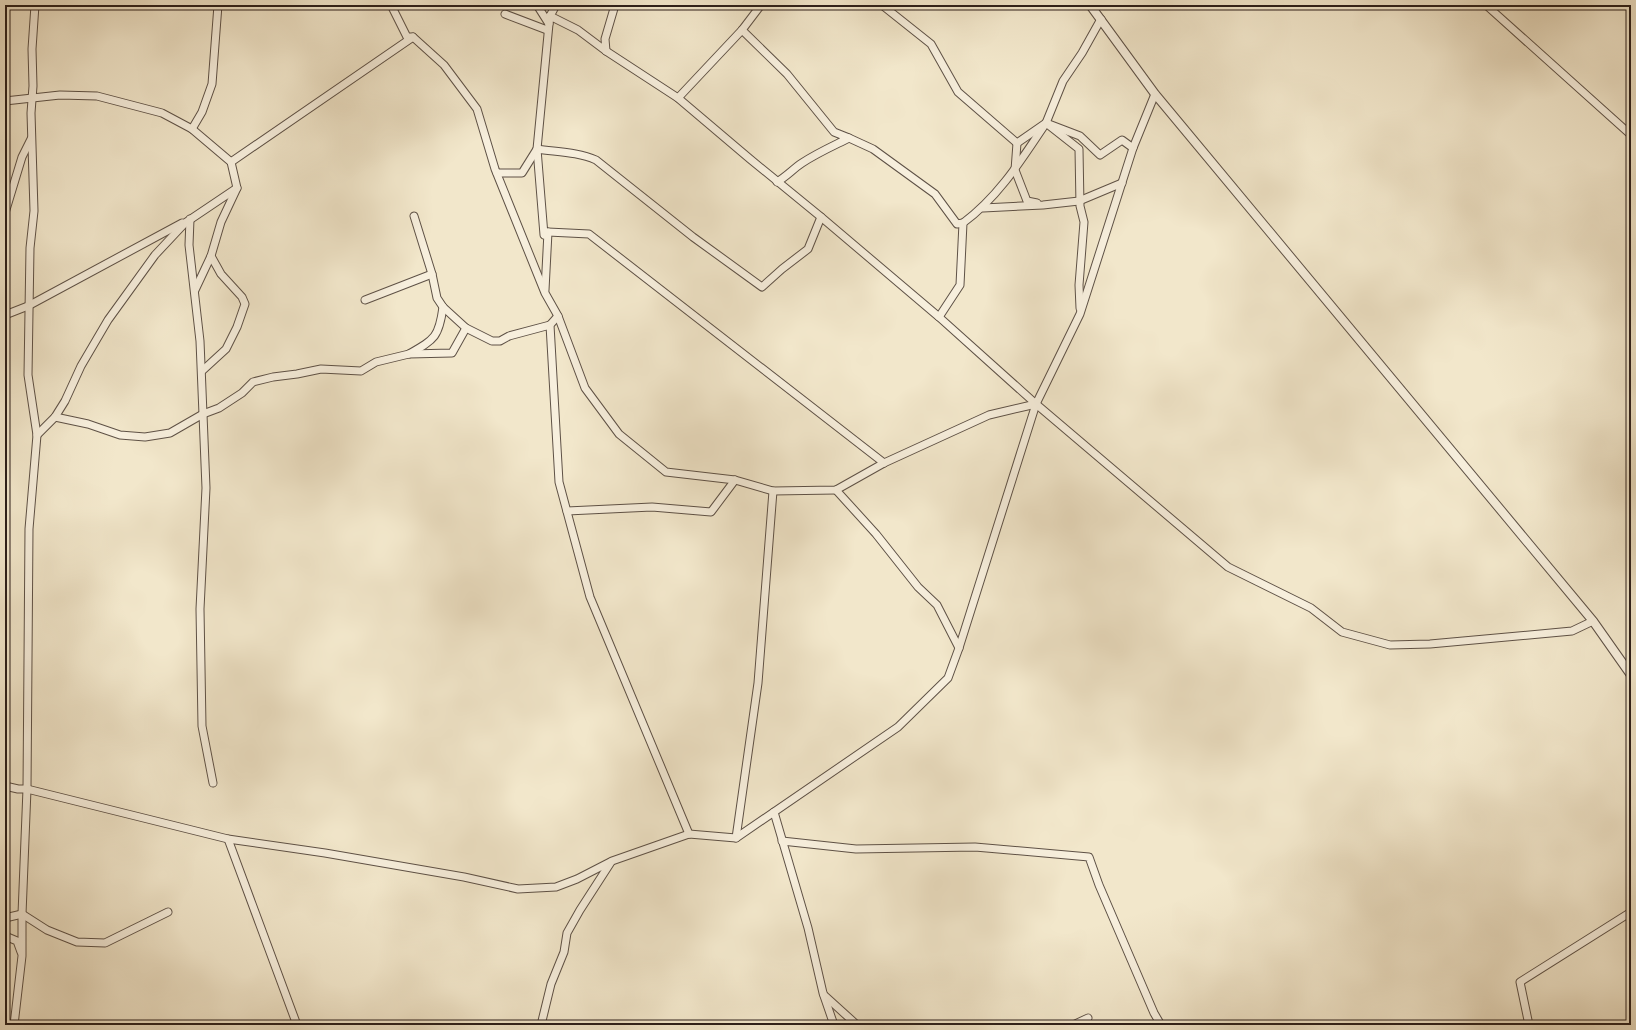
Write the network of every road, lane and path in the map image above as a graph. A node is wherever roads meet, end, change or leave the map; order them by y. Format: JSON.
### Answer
{"nodes":[{"id":1,"x":35,"y":5,"type":"edge"},
{"id":2,"x":218,"y":5,"type":"edge"},
{"id":3,"x":391,"y":5,"type":"edge"},
{"id":4,"x":537,"y":5,"type":"edge"},
{"id":5,"x":556,"y":5,"type":"edge"},
{"id":6,"x":615,"y":5,"type":"edge"},
{"id":7,"x":762,"y":5,"type":"edge"},
{"id":8,"x":882,"y":5,"type":"edge"},
{"id":9,"x":1090,"y":5,"type":"edge"},
{"id":10,"x":1486,"y":5,"type":"edge"},
{"id":11,"x":505,"y":14,"type":"dead end"},
{"id":12,"x":550,"y":16,"type":"junction"},
{"id":13,"x":1101,"y":18,"type":"junction"},
{"id":14,"x":548,"y":27,"type":"junction"},
{"id":15,"x":742,"y":30,"type":"junction"},
{"id":16,"x":413,"y":37,"type":"junction"},
{"id":17,"x":606,"y":51,"type":"junction"},
{"id":18,"x":1155,"y":94,"type":"junction"},
{"id":19,"x":31,"y":98,"type":"junction"},
{"id":20,"x":678,"y":98,"type":"junction"},
{"id":21,"x":5,"y":101,"type":"edge"},
{"id":22,"x":1046,"y":123,"type":"junction"},
{"id":23,"x":192,"y":129,"type":"junction"},
{"id":24,"x":1631,"y":135,"type":"edge"},
{"id":25,"x":32,"y":137,"type":"junction"},
{"id":26,"x":849,"y":138,"type":"junction"},
{"id":27,"x":1017,"y":143,"type":"junction"},
{"id":28,"x":1133,"y":148,"type":"junction"},
{"id":29,"x":537,"y":149,"type":"junction"},
{"id":30,"x":231,"y":162,"type":"junction"},
{"id":31,"x":1015,"y":170,"type":"junction"},
{"id":32,"x":497,"y":173,"type":"junction"},
{"id":33,"x":777,"y":182,"type":"junction"},
{"id":34,"x":1122,"y":183,"type":"junction"},
{"id":35,"x":237,"y":188,"type":"junction"},
{"id":36,"x":1079,"y":201,"type":"junction"},
{"id":37,"x":1043,"y":205,"type":"junction"},
{"id":38,"x":983,"y":208,"type":"junction"},
{"id":39,"x":5,"y":213,"type":"edge"},
{"id":40,"x":414,"y":216,"type":"dead end"},
{"id":41,"x":821,"y":216,"type":"junction"},
{"id":42,"x":190,"y":219,"type":"junction"},
{"id":43,"x":963,"y":223,"type":"junction"},
{"id":44,"x":548,"y":232,"type":"junction"},
{"id":45,"x":211,"y":256,"type":"junction"},
{"id":46,"x":432,"y":274,"type":"junction"},
{"id":47,"x":195,"y":291,"type":"junction"},
{"id":48,"x":545,"y":293,"type":"junction"},
{"id":49,"x":365,"y":300,"type":"dead end"},
{"id":50,"x":28,"y":306,"type":"junction"},
{"id":51,"x":443,"y":307,"type":"junction"},
{"id":52,"x":1080,"y":314,"type":"junction"},
{"id":53,"x":5,"y":315,"type":"edge"},
{"id":54,"x":558,"y":316,"type":"junction"},
{"id":55,"x":939,"y":317,"type":"junction"},
{"id":56,"x":550,"y":325,"type":"junction"},
{"id":57,"x":466,"y":328,"type":"junction"},
{"id":58,"x":409,"y":354,"type":"junction"},
{"id":59,"x":202,"y":371,"type":"junction"},
{"id":60,"x":1036,"y":404,"type":"junction"},
{"id":61,"x":203,"y":414,"type":"junction"},
{"id":62,"x":55,"y":417,"type":"junction"},
{"id":63,"x":38,"y":435,"type":"junction"},
{"id":64,"x":884,"y":463,"type":"junction"},
{"id":65,"x":735,"y":480,"type":"junction"},
{"id":66,"x":836,"y":490,"type":"junction"},
{"id":67,"x":774,"y":491,"type":"junction"},
{"id":68,"x":567,"y":510,"type":"junction"},
{"id":69,"x":1593,"y":621,"type":"junction"},
{"id":70,"x":959,"y":648,"type":"junction"},
{"id":71,"x":1631,"y":675,"type":"edge"},
{"id":72,"x":213,"y":783,"type":"dead end"},
{"id":73,"x":5,"y":786,"type":"edge"},
{"id":74,"x":27,"y":789,"type":"junction"},
{"id":75,"x":774,"y":812,"type":"junction"},
{"id":76,"x":690,"y":834,"type":"junction"},
{"id":77,"x":736,"y":838,"type":"junction"},
{"id":78,"x":228,"y":839,"type":"junction"},
{"id":79,"x":782,"y":841,"type":"junction"},
{"id":80,"x":612,"y":861,"type":"junction"},
{"id":81,"x":168,"y":912,"type":"dead end"},
{"id":82,"x":1631,"y":912,"type":"edge"},
{"id":83,"x":22,"y":914,"type":"junction"},
{"id":84,"x":5,"y":918,"type":"edge"},
{"id":85,"x":5,"y":936,"type":"edge"},
{"id":86,"x":22,"y":956,"type":"junction"},
{"id":87,"x":823,"y":993,"type":"junction"},
{"id":88,"x":1088,"y":1018,"type":"dead end"},
{"id":89,"x":14,"y":1025,"type":"edge"},
{"id":90,"x":297,"y":1025,"type":"edge"},
{"id":91,"x":541,"y":1025,"type":"edge"},
{"id":92,"x":834,"y":1025,"type":"edge"},
{"id":93,"x":857,"y":1025,"type":"edge"},
{"id":94,"x":1073,"y":1025,"type":"edge"},
{"id":95,"x":1161,"y":1025,"type":"edge"},
{"id":96,"x":1529,"y":1025,"type":"edge"}],
"edges":[{"from":1,"to":19,"type":"street"},
{"from":2,"to":23,"type":"street"},
{"from":3,"to":16,"type":"street"},
{"from":4,"to":14,"type":"street"},
{"from":5,"to":12,"type":"street"},
{"from":6,"to":17,"type":"street"},
{"from":7,"to":15,"type":"street"},
{"from":8,"to":27,"type":"street"},
{"from":9,"to":13,"type":"street"},
{"from":10,"to":24,"type":"street"},
{"from":11,"to":14,"type":"street"},
{"from":12,"to":14,"type":"street"},
{"from":12,"to":17,"type":"street"},
{"from":13,"to":18,"type":"street"},
{"from":13,"to":22,"type":"street"},
{"from":14,"to":29,"type":"street"},
{"from":15,"to":20,"type":"street"},
{"from":15,"to":26,"type":"street"},
{"from":16,"to":30,"type":"street"},
{"from":16,"to":32,"type":"street"},
{"from":17,"to":20,"type":"street"},
{"from":18,"to":28,"type":"street"},
{"from":18,"to":69,"type":"street"},
{"from":19,"to":21,"type":"street"},
{"from":19,"to":23,"type":"street"},
{"from":19,"to":25,"type":"street"},
{"from":20,"to":33,"type":"street"},
{"from":22,"to":27,"type":"street"},
{"from":22,"to":28,"type":"street"},
{"from":22,"to":31,"type":"street"},
{"from":22,"to":36,"type":"street"},
{"from":23,"to":30,"type":"street"},
{"from":25,"to":39,"type":"street"},
{"from":25,"to":50,"type":"street"},
{"from":26,"to":33,"type":"street"},
{"from":26,"to":43,"type":"street"},
{"from":27,"to":31,"type":"street"},
{"from":28,"to":34,"type":"street"},
{"from":29,"to":32,"type":"street"},
{"from":29,"to":41,"type":"street"},
{"from":29,"to":44,"type":"street"},
{"from":30,"to":35,"type":"street"},
{"from":31,"to":37,"type":"street"},
{"from":31,"to":38,"type":"street"},
{"from":32,"to":48,"type":"street"},
{"from":33,"to":41,"type":"street"},
{"from":34,"to":36,"type":"street"},
{"from":34,"to":52,"type":"street"},
{"from":35,"to":42,"type":"street"},
{"from":35,"to":45,"type":"street"},
{"from":36,"to":37,"type":"street"},
{"from":36,"to":52,"type":"street"},
{"from":37,"to":38,"type":"street"},
{"from":38,"to":43,"type":"street"},
{"from":40,"to":46,"type":"street"},
{"from":41,"to":55,"type":"street"},
{"from":42,"to":47,"type":"street"},
{"from":42,"to":50,"type":"street"},
{"from":42,"to":62,"type":"street"},
{"from":43,"to":55,"type":"street"},
{"from":44,"to":48,"type":"street"},
{"from":44,"to":64,"type":"street"},
{"from":45,"to":47,"type":"street"},
{"from":45,"to":59,"type":"street"},
{"from":46,"to":49,"type":"street"},
{"from":46,"to":51,"type":"street"},
{"from":47,"to":59,"type":"street"},
{"from":48,"to":54,"type":"street"},
{"from":50,"to":53,"type":"street"},
{"from":50,"to":63,"type":"street"},
{"from":51,"to":57,"type":"street"},
{"from":51,"to":58,"type":"street"},
{"from":52,"to":60,"type":"street"},
{"from":54,"to":56,"type":"street"},
{"from":54,"to":65,"type":"street"},
{"from":55,"to":60,"type":"street"},
{"from":56,"to":57,"type":"street"},
{"from":56,"to":68,"type":"street"},
{"from":57,"to":58,"type":"street"},
{"from":58,"to":61,"type":"street"},
{"from":59,"to":61,"type":"street"},
{"from":60,"to":64,"type":"street"},
{"from":60,"to":69,"type":"street"},
{"from":60,"to":70,"type":"street"},
{"from":61,"to":62,"type":"street"},
{"from":61,"to":72,"type":"street"},
{"from":62,"to":63,"type":"street"},
{"from":63,"to":74,"type":"street"},
{"from":64,"to":66,"type":"street"},
{"from":65,"to":67,"type":"street"},
{"from":65,"to":68,"type":"street"},
{"from":66,"to":67,"type":"street"},
{"from":66,"to":70,"type":"street"},
{"from":67,"to":77,"type":"street"},
{"from":68,"to":76,"type":"street"},
{"from":69,"to":71,"type":"street"},
{"from":70,"to":75,"type":"street"},
{"from":73,"to":74,"type":"street"},
{"from":74,"to":78,"type":"street"},
{"from":74,"to":83,"type":"street"},
{"from":75,"to":77,"type":"street"},
{"from":75,"to":79,"type":"street"},
{"from":76,"to":77,"type":"street"},
{"from":76,"to":80,"type":"street"},
{"from":78,"to":80,"type":"street"},
{"from":78,"to":90,"type":"street"},
{"from":79,"to":87,"type":"street"},
{"from":79,"to":95,"type":"street"},
{"from":80,"to":91,"type":"street"},
{"from":81,"to":83,"type":"street"},
{"from":82,"to":96,"type":"street"},
{"from":83,"to":84,"type":"street"},
{"from":83,"to":86,"type":"street"},
{"from":85,"to":86,"type":"street"},
{"from":86,"to":89,"type":"street"},
{"from":87,"to":92,"type":"street"},
{"from":87,"to":93,"type":"street"},
{"from":88,"to":94,"type":"street"}]}
